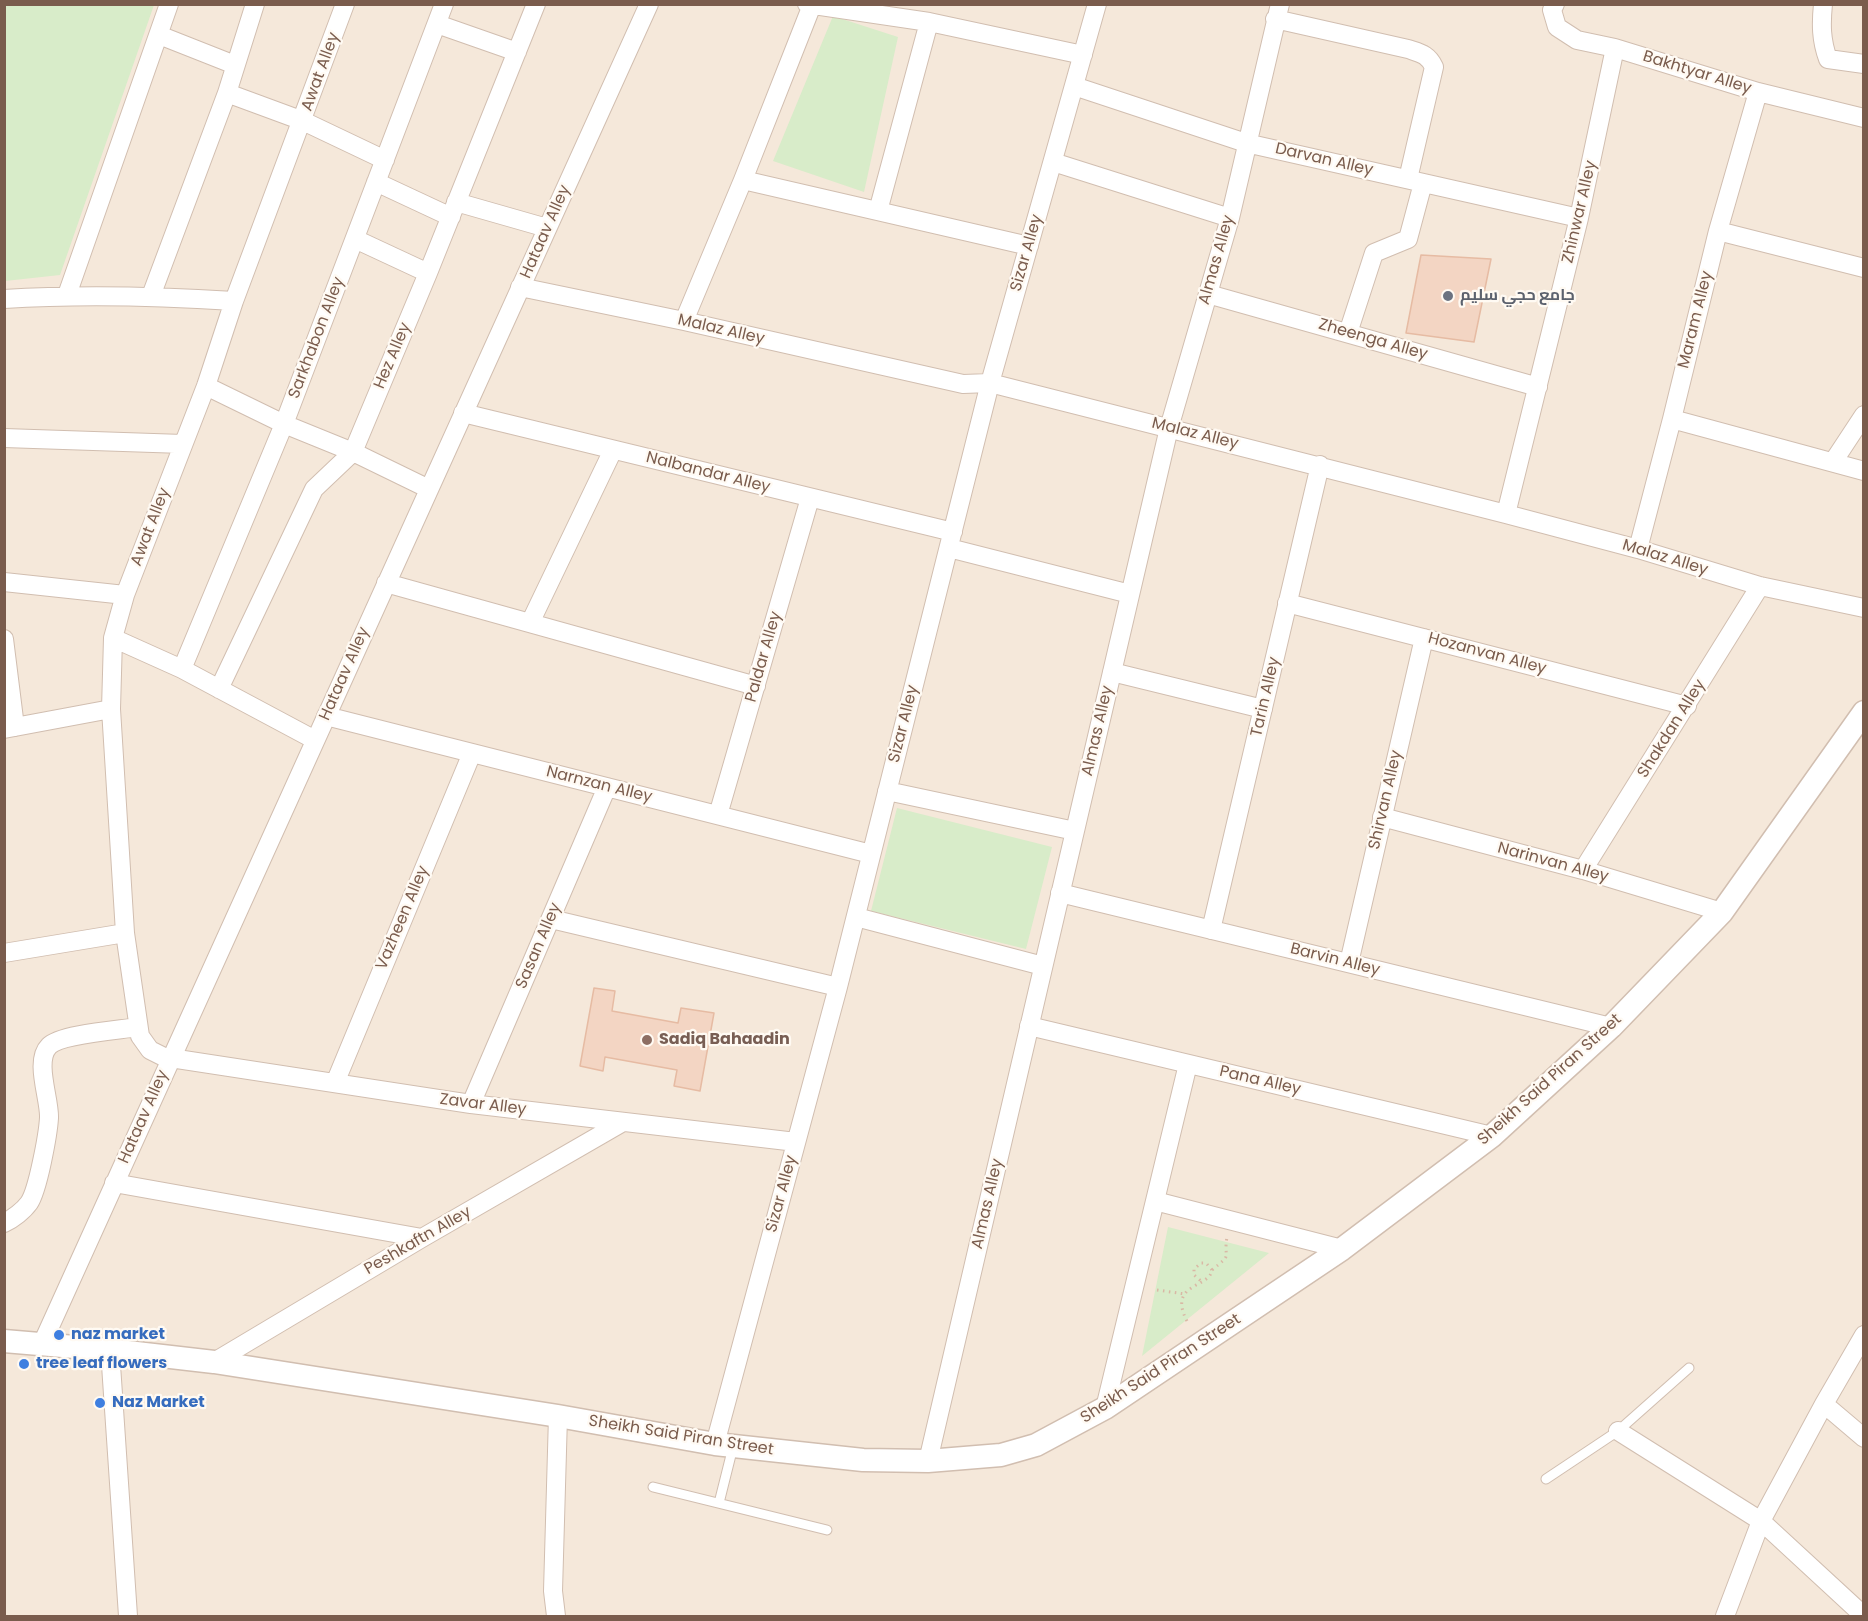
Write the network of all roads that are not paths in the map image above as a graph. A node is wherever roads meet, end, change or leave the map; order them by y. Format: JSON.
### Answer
{"nodes":[{"id":1,"x":169,"y":4,"type":"edge"},
{"id":2,"x":255,"y":4,"type":"edge"},
{"id":3,"x":345,"y":4,"type":"edge"},
{"id":4,"x":444,"y":4,"type":"edge"},
{"id":5,"x":536,"y":4,"type":"edge"},
{"id":6,"x":649,"y":4,"type":"edge"},
{"id":7,"x":1097,"y":4,"type":"edge"},
{"id":8,"x":1555,"y":4,"type":"edge"},
{"id":9,"x":1823,"y":4,"type":"edge"},
{"id":10,"x":810,"y":5,"type":"edge"},
{"id":11,"x":1277,"y":12,"type":"edge"},
{"id":12,"x":929,"y":22,"type":"junction"},
{"id":13,"x":437,"y":24,"type":"junction"},
{"id":14,"x":159,"y":35,"type":"junction"},
{"id":15,"x":1615,"y":48,"type":"junction"},
{"id":16,"x":517,"y":52,"type":"junction"},
{"id":17,"x":1083,"y":55,"type":"junction"},
{"id":18,"x":1863,"y":64,"type":"edge"},
{"id":19,"x":235,"y":65,"type":"junction"},
{"id":20,"x":1074,"y":86,"type":"junction"},
{"id":21,"x":1758,"y":92,"type":"junction"},
{"id":22,"x":227,"y":93,"type":"junction"},
{"id":23,"x":1863,"y":118,"type":"edge"},
{"id":24,"x":303,"y":121,"type":"junction"},
{"id":25,"x":1246,"y":143,"type":"junction"},
{"id":26,"x":385,"y":160,"type":"junction"},
{"id":27,"x":1053,"y":162,"type":"junction"},
{"id":28,"x":743,"y":180,"type":"junction"},
{"id":29,"x":1416,"y":181,"type":"junction"},
{"id":30,"x":376,"y":182,"type":"junction"},
{"id":31,"x":454,"y":209,"type":"junction"},
{"id":32,"x":878,"y":211,"type":"junction"},
{"id":33,"x":1230,"y":218,"type":"junction"},
{"id":34,"x":1579,"y":218,"type":"junction"},
{"id":35,"x":547,"y":228,"type":"junction"},
{"id":36,"x":1718,"y":231,"type":"junction"},
{"id":37,"x":355,"y":239,"type":"junction"},
{"id":38,"x":1029,"y":246,"type":"junction"},
{"id":39,"x":1863,"y":268,"type":"edge"},
{"id":40,"x":428,"y":273,"type":"junction"},
{"id":41,"x":520,"y":287,"type":"junction"},
{"id":42,"x":1208,"y":294,"type":"junction"},
{"id":43,"x":67,"y":295,"type":"junction"},
{"id":44,"x":151,"y":296,"type":"junction"},
{"id":45,"x":4,"y":299,"type":"edge"},
{"id":46,"x":234,"y":301,"type":"junction"},
{"id":47,"x":684,"y":321,"type":"junction"},
{"id":48,"x":1348,"y":333,"type":"junction"},
{"id":49,"x":990,"y":383,"type":"junction"},
{"id":50,"x":206,"y":386,"type":"junction"},
{"id":51,"x":1538,"y":387,"type":"junction"},
{"id":52,"x":463,"y":413,"type":"junction"},
{"id":53,"x":1863,"y":415,"type":"edge"},
{"id":54,"x":1672,"y":419,"type":"junction"},
{"id":55,"x":284,"y":424,"type":"junction"},
{"id":56,"x":1169,"y":428,"type":"junction"},
{"id":57,"x":4,"y":438,"type":"edge"},
{"id":58,"x":183,"y":444,"type":"junction"},
{"id":59,"x":614,"y":450,"type":"junction"},
{"id":60,"x":353,"y":453,"type":"junction"},
{"id":61,"x":1833,"y":462,"type":"junction"},
{"id":62,"x":1320,"y":465,"type":"junction"},
{"id":63,"x":1863,"y":471,"type":"edge"},
{"id":64,"x":429,"y":489,"type":"junction"},
{"id":65,"x":810,"y":498,"type":"junction"},
{"id":66,"x":1506,"y":514,"type":"junction"},
{"id":67,"x":951,"y":540,"type":"junction"},
{"id":68,"x":1638,"y":549,"type":"junction"},
{"id":69,"x":4,"y":582,"type":"edge"},
{"id":70,"x":387,"y":583,"type":"junction"},
{"id":71,"x":1760,"y":586,"type":"junction"},
{"id":72,"x":1130,"y":594,"type":"junction"},
{"id":73,"x":125,"y":595,"type":"junction"},
{"id":74,"x":1287,"y":603,"type":"junction"},
{"id":75,"x":1863,"y":608,"type":"edge"},
{"id":76,"x":530,"y":623,"type":"junction"},
{"id":77,"x":113,"y":638,"type":"junction"},
{"id":78,"x":1424,"y":638,"type":"junction"},
{"id":79,"x":4,"y":639,"type":"edge"},
{"id":80,"x":182,"y":669,"type":"junction"},
{"id":81,"x":1112,"y":672,"type":"junction"},
{"id":82,"x":756,"y":686,"type":"junction"},
{"id":83,"x":219,"y":689,"type":"junction"},
{"id":84,"x":1687,"y":706,"type":"junction"},
{"id":85,"x":111,"y":709,"type":"junction"},
{"id":86,"x":1263,"y":709,"type":"junction"},
{"id":87,"x":1863,"y":712,"type":"edge"},
{"id":88,"x":326,"y":716,"type":"junction"},
{"id":89,"x":10,"y":728,"type":"edge"},
{"id":90,"x":315,"y":740,"type":"junction"},
{"id":91,"x":472,"y":753,"type":"junction"},
{"id":92,"x":607,"y":787,"type":"junction"},
{"id":93,"x":887,"y":791,"type":"junction"},
{"id":94,"x":718,"y":815,"type":"junction"},
{"id":95,"x":1382,"y":817,"type":"junction"},
{"id":96,"x":1075,"y":831,"type":"junction"},
{"id":97,"x":871,"y":854,"type":"junction"},
{"id":98,"x":1583,"y":870,"type":"junction"},
{"id":99,"x":1060,"y":893,"type":"junction"},
{"id":100,"x":1722,"y":912,"type":"junction"},
{"id":101,"x":856,"y":917,"type":"junction"},
{"id":102,"x":551,"y":919,"type":"junction"},
{"id":103,"x":1211,"y":930,"type":"junction"},
{"id":104,"x":124,"y":933,"type":"junction"},
{"id":105,"x":4,"y":953,"type":"edge"},
{"id":106,"x":1349,"y":963,"type":"junction"},
{"id":107,"x":1043,"y":966,"type":"junction"},
{"id":108,"x":838,"y":987,"type":"junction"},
{"id":109,"x":1029,"y":1026,"type":"junction"},
{"id":110,"x":138,"y":1027,"type":"junction"},
{"id":111,"x":1611,"y":1027,"type":"junction"},
{"id":112,"x":171,"y":1057,"type":"junction"},
{"id":113,"x":1188,"y":1064,"type":"junction"},
{"id":114,"x":334,"y":1083,"type":"junction"},
{"id":115,"x":471,"y":1104,"type":"junction"},
{"id":116,"x":623,"y":1122,"type":"junction"},
{"id":117,"x":1492,"y":1136,"type":"junction"},
{"id":118,"x":796,"y":1142,"type":"junction"},
{"id":119,"x":114,"y":1183,"type":"junction"},
{"id":120,"x":1155,"y":1201,"type":"junction"},
{"id":121,"x":4,"y":1223,"type":"edge"},
{"id":122,"x":422,"y":1238,"type":"junction"},
{"id":123,"x":1342,"y":1249,"type":"junction"},
{"id":124,"x":1863,"y":1335,"type":"edge"},
{"id":125,"x":4,"y":1341,"type":"edge"},
{"id":126,"x":42,"y":1344,"type":"junction"},
{"id":127,"x":110,"y":1350,"type":"junction"},
{"id":128,"x":214,"y":1362,"type":"junction"},
{"id":129,"x":1689,"y":1368,"type":"dead end"},
{"id":130,"x":1824,"y":1404,"type":"junction"},
{"id":131,"x":1105,"y":1408,"type":"junction"},
{"id":132,"x":558,"y":1416,"type":"junction"},
{"id":133,"x":1618,"y":1431,"type":"junction"},
{"id":134,"x":1863,"y":1438,"type":"edge"},
{"id":135,"x":724,"y":1445,"type":"junction"},
{"id":136,"x":928,"y":1461,"type":"junction"},
{"id":137,"x":1546,"y":1479,"type":"dead end"},
{"id":138,"x":653,"y":1487,"type":"dead end"},
{"id":139,"x":719,"y":1503,"type":"junction"},
{"id":140,"x":1761,"y":1521,"type":"junction"},
{"id":141,"x":827,"y":1530,"type":"dead end"},
{"id":142,"x":1863,"y":1616,"type":"edge"},
{"id":143,"x":128,"y":1617,"type":"edge"},
{"id":144,"x":556,"y":1617,"type":"edge"},
{"id":145,"x":1725,"y":1617,"type":"edge"}],
"edges":[{"from":1,"to":14,"type":"street"},
{"from":2,"to":19,"type":"street"},
{"from":3,"to":24,"type":"street","name":"Awat Alley"},
{"from":4,"to":13,"type":"street","name":"Sarkhabon Alley"},
{"from":5,"to":16,"type":"street","name":"Hez Alley"},
{"from":6,"to":35,"type":"street","name":"Hataav Alley"},
{"from":7,"to":17,"type":"street","name":"Sizar Alley"},
{"from":8,"to":15,"type":"street","name":"Bakhtyar Alley"},
{"from":9,"to":18,"type":"street"},
{"from":10,"to":12,"type":"street"},
{"from":10,"to":28,"type":"street"},
{"from":11,"to":25,"type":"street","name":"Almas Alley"},
{"from":11,"to":29,"type":"street"},
{"from":12,"to":17,"type":"street"},
{"from":12,"to":32,"type":"street"},
{"from":13,"to":16,"type":"street"},
{"from":13,"to":26,"type":"street","name":"Sarkhabon Alley"},
{"from":14,"to":19,"type":"street"},
{"from":14,"to":43,"type":"street"},
{"from":15,"to":21,"type":"street","name":"Bakhtyar Alley"},
{"from":15,"to":34,"type":"street","name":"Zhinwar Alley"},
{"from":16,"to":31,"type":"street","name":"Hez Alley"},
{"from":17,"to":20,"type":"street","name":"Sizar Alley"},
{"from":19,"to":22,"type":"street"},
{"from":20,"to":25,"type":"street","name":"Darvan Alley"},
{"from":20,"to":27,"type":"street","name":"Sizar Alley"},
{"from":21,"to":23,"type":"street","name":"Bakhtyar Alley"},
{"from":21,"to":36,"type":"street","name":"Maram Alley"},
{"from":22,"to":24,"type":"street"},
{"from":22,"to":44,"type":"street"},
{"from":24,"to":26,"type":"street"},
{"from":24,"to":46,"type":"street","name":"Awat Alley"},
{"from":25,"to":29,"type":"street","name":"Darvan Alley"},
{"from":25,"to":33,"type":"street","name":"Almas Alley"},
{"from":26,"to":30,"type":"street","name":"Sarkhabon Alley"},
{"from":27,"to":33,"type":"street"},
{"from":27,"to":38,"type":"street","name":"Sizar Alley"},
{"from":28,"to":32,"type":"street"},
{"from":28,"to":47,"type":"street"},
{"from":29,"to":34,"type":"street","name":"Darvan Alley"},
{"from":29,"to":48,"type":"street"},
{"from":30,"to":31,"type":"street"},
{"from":30,"to":37,"type":"street","name":"Sarkhabon Alley"},
{"from":31,"to":35,"type":"street"},
{"from":31,"to":40,"type":"street","name":"Hez Alley"},
{"from":32,"to":38,"type":"street"},
{"from":33,"to":42,"type":"street","name":"Almas Alley"},
{"from":34,"to":51,"type":"street","name":"Zhinwar Alley"},
{"from":35,"to":41,"type":"street","name":"Hataav Alley"},
{"from":36,"to":39,"type":"street"},
{"from":36,"to":54,"type":"street","name":"Maram Alley"},
{"from":37,"to":40,"type":"street"},
{"from":37,"to":55,"type":"street","name":"Sarkhabon Alley"},
{"from":38,"to":49,"type":"street","name":"Sizar Alley"},
{"from":40,"to":60,"type":"street","name":"Hez Alley"},
{"from":41,"to":47,"type":"street","name":"Malaz Alley"},
{"from":41,"to":52,"type":"street","name":"Hataav Alley"},
{"from":42,"to":48,"type":"street","name":"Zheenga Alley"},
{"from":42,"to":56,"type":"street","name":"Almas Alley"},
{"from":43,"to":44,"type":"street"},
{"from":43,"to":45,"type":"street"},
{"from":44,"to":46,"type":"street"},
{"from":46,"to":50,"type":"street","name":"Awat Alley"},
{"from":47,"to":49,"type":"street","name":"Malaz Alley"},
{"from":48,"to":51,"type":"street","name":"Zheenga Alley"},
{"from":49,"to":56,"type":"street","name":"Malaz Alley"},
{"from":49,"to":67,"type":"street","name":"Sizar Alley"},
{"from":50,"to":55,"type":"street"},
{"from":50,"to":58,"type":"street","name":"Awat Alley"},
{"from":51,"to":66,"type":"street","name":"Zhinwar Alley"},
{"from":52,"to":59,"type":"street","name":"Nalbandar Alley"},
{"from":52,"to":64,"type":"street","name":"Hataav Alley"},
{"from":53,"to":61,"type":"street"},
{"from":54,"to":61,"type":"street"},
{"from":54,"to":68,"type":"street","name":"Maram Alley"},
{"from":55,"to":60,"type":"street"},
{"from":55,"to":80,"type":"street","name":"Sarkhabon Alley"},
{"from":56,"to":62,"type":"street","name":"Malaz Alley"},
{"from":56,"to":72,"type":"street","name":"Almas Alley"},
{"from":57,"to":58,"type":"street"},
{"from":58,"to":73,"type":"street","name":"Awat Alley"},
{"from":59,"to":65,"type":"street","name":"Nalbandar Alley"},
{"from":59,"to":76,"type":"street"},
{"from":60,"to":64,"type":"street"},
{"from":60,"to":83,"type":"street","name":"Hez Alley"},
{"from":61,"to":63,"type":"street"},
{"from":62,"to":66,"type":"street","name":"Malaz Alley"},
{"from":62,"to":74,"type":"street","name":"Tarin Alley"},
{"from":64,"to":70,"type":"street","name":"Hataav Alley"},
{"from":65,"to":67,"type":"street","name":"Nalbandar Alley"},
{"from":65,"to":82,"type":"street","name":"Paldar Alley"},
{"from":66,"to":68,"type":"street","name":"Malaz Alley"},
{"from":67,"to":72,"type":"street","name":"Nalbandar Alley"},
{"from":67,"to":93,"type":"street","name":"Sizar Alley"},
{"from":68,"to":71,"type":"street","name":"Malaz Alley"},
{"from":69,"to":73,"type":"street"},
{"from":70,"to":76,"type":"street"},
{"from":70,"to":88,"type":"street","name":"Hataav Alley"},
{"from":71,"to":75,"type":"street","name":"Malaz Alley"},
{"from":71,"to":84,"type":"street","name":"Shakdan Alley"},
{"from":72,"to":81,"type":"street","name":"Almas Alley"},
{"from":73,"to":77,"type":"street","name":"Awat Alley"},
{"from":74,"to":78,"type":"street","name":"Hozanvan Alley"},
{"from":74,"to":86,"type":"street","name":"Tarin Alley"},
{"from":76,"to":82,"type":"street"},
{"from":77,"to":80,"type":"street"},
{"from":77,"to":85,"type":"street","name":"Awat Alley"},
{"from":78,"to":84,"type":"street","name":"Hozanvan Alley"},
{"from":78,"to":95,"type":"street","name":"Shirvan Alley"},
{"from":79,"to":89,"type":"street"},
{"from":80,"to":83,"type":"street"},
{"from":81,"to":86,"type":"street"},
{"from":81,"to":96,"type":"street","name":"Almas Alley"},
{"from":82,"to":94,"type":"street","name":"Paldar Alley"},
{"from":83,"to":90,"type":"street"},
{"from":84,"to":98,"type":"street","name":"Shakdan Alley"},
{"from":85,"to":89,"type":"street"},
{"from":85,"to":104,"type":"street","name":"Awat Alley"},
{"from":86,"to":103,"type":"street","name":"Tarin Alley"},
{"from":87,"to":100,"type":"street","name":"Sheikh Said Piran Street"},
{"from":88,"to":90,"type":"street","name":"Hataav Alley"},
{"from":88,"to":91,"type":"street","name":"Narnzan Alley"},
{"from":90,"to":112,"type":"street","name":"Hataav Alley"},
{"from":91,"to":92,"type":"street","name":"Narnzan Alley"},
{"from":91,"to":114,"type":"street","name":"Vazheen Alley"},
{"from":92,"to":94,"type":"street","name":"Narnzan Alley"},
{"from":92,"to":102,"type":"street","name":"Sasan Alley"},
{"from":93,"to":96,"type":"street"},
{"from":93,"to":97,"type":"street","name":"Sizar Alley"},
{"from":94,"to":97,"type":"street","name":"Narnzan Alley"},
{"from":95,"to":98,"type":"street","name":"Narinvan Alley"},
{"from":95,"to":106,"type":"street","name":"Shirvan Alley"},
{"from":96,"to":99,"type":"street","name":"Almas Alley"},
{"from":97,"to":101,"type":"street","name":"Sizar Alley"},
{"from":98,"to":100,"type":"street","name":"Narinvan Alley"},
{"from":99,"to":103,"type":"street","name":"Barvin Alley"},
{"from":99,"to":107,"type":"street","name":"Almas Alley"},
{"from":100,"to":111,"type":"street","name":"Sheikh Said Piran Street"},
{"from":101,"to":107,"type":"street"},
{"from":101,"to":108,"type":"street","name":"Sizar Alley"},
{"from":102,"to":108,"type":"street"},
{"from":102,"to":115,"type":"street","name":"Sasan Alley"},
{"from":103,"to":106,"type":"street","name":"Barvin Alley"},
{"from":104,"to":105,"type":"street"},
{"from":104,"to":110,"type":"street","name":"Awat Alley"},
{"from":106,"to":111,"type":"street","name":"Barvin Alley"},
{"from":107,"to":109,"type":"street","name":"Almas Alley"},
{"from":108,"to":118,"type":"street","name":"Sizar Alley"},
{"from":109,"to":113,"type":"street","name":"Pana Alley"},
{"from":109,"to":136,"type":"street","name":"Almas Alley"},
{"from":110,"to":112,"type":"street","name":"Awat Alley"},
{"from":110,"to":121,"type":"street"},
{"from":111,"to":117,"type":"street","name":"Sheikh Said Piran Street"},
{"from":112,"to":114,"type":"street","name":"Zavar Alley"},
{"from":112,"to":119,"type":"street","name":"Hataav Alley"},
{"from":113,"to":117,"type":"street","name":"Pana Alley"},
{"from":113,"to":120,"type":"street"},
{"from":114,"to":115,"type":"street","name":"Zavar Alley"},
{"from":115,"to":116,"type":"street","name":"Zavar Alley"},
{"from":116,"to":118,"type":"street","name":"Zavar Alley"},
{"from":116,"to":122,"type":"street","name":"Peshkaftn Alley"},
{"from":117,"to":123,"type":"street","name":"Sheikh Said Piran Street"},
{"from":118,"to":135,"type":"street","name":"Sizar Alley"},
{"from":119,"to":122,"type":"street"},
{"from":119,"to":126,"type":"street","name":"Hataav Alley"},
{"from":120,"to":123,"type":"street"},
{"from":120,"to":131,"type":"street"},
{"from":122,"to":128,"type":"street","name":"Peshkaftn Alley"},
{"from":123,"to":131,"type":"street","name":"Sheikh Said Piran Street"},
{"from":124,"to":130,"type":"street"},
{"from":125,"to":126,"type":"street","name":"Sheikh Said Piran Street"},
{"from":126,"to":127,"type":"street","name":"Sheikh Said Piran Street"},
{"from":127,"to":128,"type":"street","name":"Sheikh Said Piran Street"},
{"from":127,"to":143,"type":"street"},
{"from":128,"to":132,"type":"street","name":"Sheikh Said Piran Street"},
{"from":129,"to":133,"type":"lane"},
{"from":130,"to":134,"type":"street"},
{"from":130,"to":140,"type":"street"},
{"from":131,"to":136,"type":"street","name":"Sheikh Said Piran Street"},
{"from":132,"to":135,"type":"street","name":"Sheikh Said Piran Street"},
{"from":132,"to":144,"type":"street"},
{"from":133,"to":137,"type":"lane"},
{"from":133,"to":140,"type":"street"},
{"from":135,"to":136,"type":"street","name":"Sheikh Said Piran Street"},
{"from":135,"to":139,"type":"lane"},
{"from":138,"to":139,"type":"lane"},
{"from":139,"to":141,"type":"lane"},
{"from":140,"to":142,"type":"street"},
{"from":140,"to":145,"type":"street"}]}
